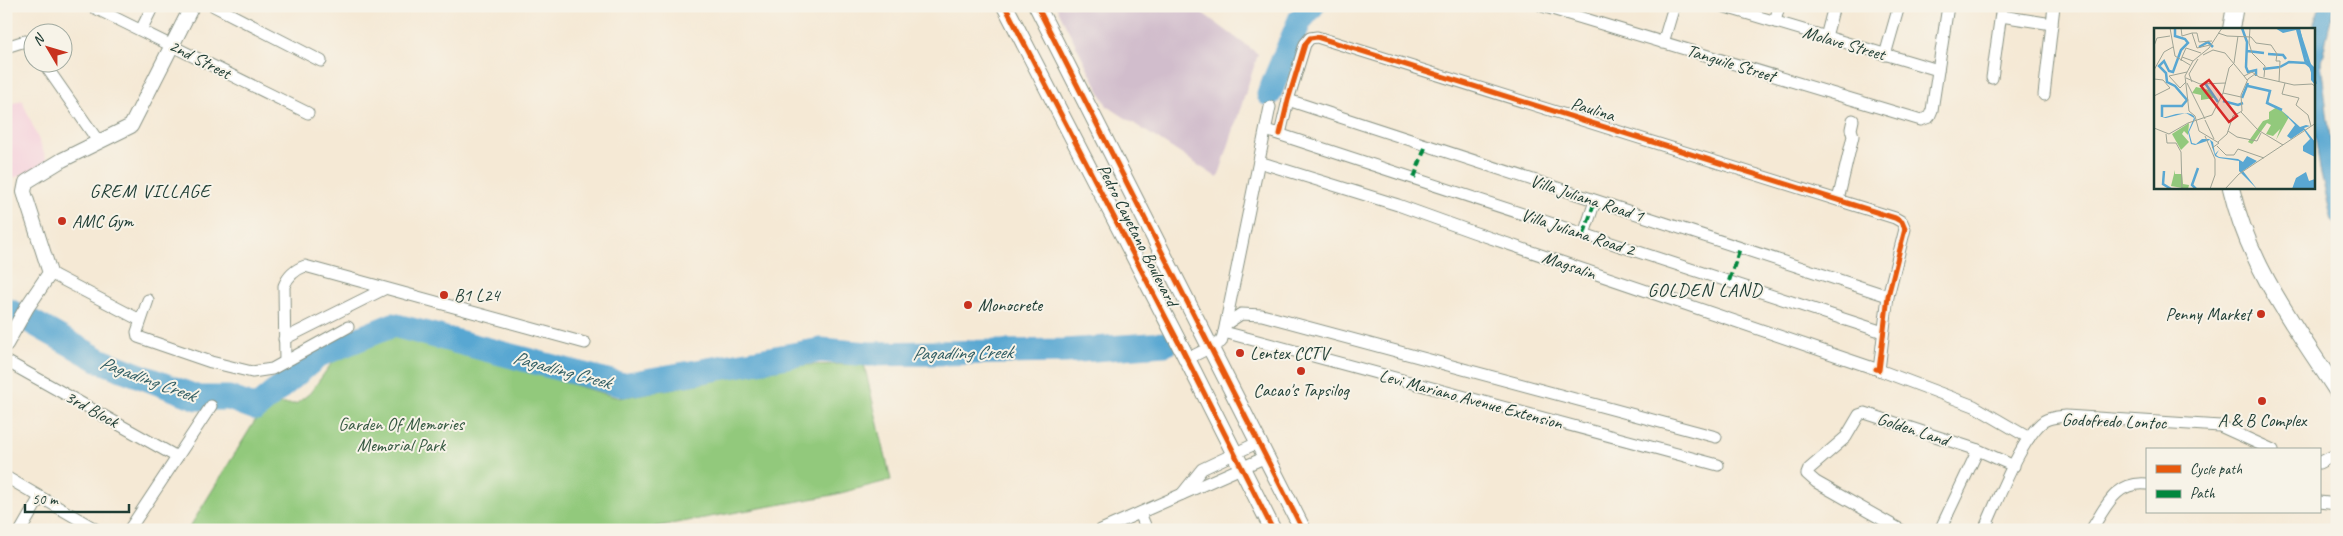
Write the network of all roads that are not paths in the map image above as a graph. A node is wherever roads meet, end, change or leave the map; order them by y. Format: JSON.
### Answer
{"nodes":[{"id":1,"x":91,"y":6,"type":"edge"},
{"id":2,"x":153,"y":6,"type":"edge"},
{"id":3,"x":192,"y":6,"type":"edge"},
{"id":4,"x":214,"y":6,"type":"edge"},
{"id":5,"x":1005,"y":6,"type":"edge"},
{"id":6,"x":1037,"y":6,"type":"edge"},
{"id":7,"x":1542,"y":6,"type":"edge"},
{"id":8,"x":1674,"y":6,"type":"edge"},
{"id":9,"x":1722,"y":6,"type":"edge"},
{"id":10,"x":1779,"y":6,"type":"edge"},
{"id":11,"x":1834,"y":6,"type":"edge"},
{"id":12,"x":1899,"y":6,"type":"edge"},
{"id":13,"x":1948,"y":6,"type":"edge"},
{"id":14,"x":2054,"y":6,"type":"edge"},
{"id":15,"x":2235,"y":6,"type":"edge"},
{"id":16,"x":114,"y":11,"type":"edge"},
{"id":17,"x":2001,"y":11,"type":"edge"},
{"id":18,"x":1775,"y":22,"type":"junction"},
{"id":19,"x":2052,"y":24,"type":"junction"},
{"id":20,"x":2231,"y":28,"type":"edge"},
{"id":21,"x":141,"y":30,"type":"junction"},
{"id":22,"x":1826,"y":38,"type":"junction"},
{"id":23,"x":22,"y":42,"type":"edge"},
{"id":24,"x":1663,"y":43,"type":"junction"},
{"id":25,"x":173,"y":45,"type":"junction"},
{"id":26,"x":6,"y":47,"type":"edge"},
{"id":27,"x":1885,"y":55,"type":"junction"},
{"id":28,"x":321,"y":61,"type":"dead end"},
{"id":29,"x":1938,"y":70,"type":"junction"},
{"id":30,"x":50,"y":72,"type":"edge"},
{"id":31,"x":1992,"y":78,"type":"dead end"},
{"id":32,"x":2044,"y":95,"type":"dead end"},
{"id":33,"x":1288,"y":100,"type":"junction"},
{"id":34,"x":1270,"y":107,"type":"dead end"},
{"id":35,"x":308,"y":113,"type":"dead end"},
{"id":36,"x":1853,"y":120,"type":"dead end"},
{"id":37,"x":1273,"y":132,"type":"junction"},
{"id":38,"x":98,"y":142,"type":"junction"},
{"id":39,"x":1259,"y":162,"type":"junction"},
{"id":40,"x":2231,"y":189,"type":"edge"},
{"id":41,"x":1838,"y":200,"type":"junction"},
{"id":42,"x":1595,"y":201,"type":"junction"},
{"id":43,"x":1584,"y":234,"type":"junction"},
{"id":44,"x":50,"y":273,"type":"junction"},
{"id":45,"x":384,"y":289,"type":"junction"},
{"id":46,"x":1887,"y":296,"type":"junction"},
{"id":47,"x":148,"y":300,"type":"dead end"},
{"id":48,"x":140,"y":320,"type":"junction"},
{"id":49,"x":348,"y":327,"type":"dead end"},
{"id":50,"x":1225,"y":328,"type":"junction"},
{"id":51,"x":1882,"y":332,"type":"junction"},
{"id":52,"x":284,"y":339,"type":"junction"},
{"id":53,"x":585,"y":343,"type":"dead end"},
{"id":54,"x":6,"y":344,"type":"edge"},
{"id":55,"x":1211,"y":348,"type":"junction"},
{"id":56,"x":1188,"y":359,"type":"junction"},
{"id":57,"x":6,"y":361,"type":"edge"},
{"id":58,"x":285,"y":362,"type":"junction"},
{"id":59,"x":1879,"y":370,"type":"junction"},
{"id":60,"x":2337,"y":391,"type":"edge"},
{"id":61,"x":211,"y":406,"type":"dead end"},
{"id":62,"x":1716,"y":438,"type":"dead end"},
{"id":63,"x":2029,"y":438,"type":"junction"},
{"id":64,"x":1258,"y":442,"type":"junction"},
{"id":65,"x":2269,"y":448,"type":"edge"},
{"id":66,"x":1978,"y":450,"type":"junction"},
{"id":67,"x":2337,"y":454,"type":"edge"},
{"id":68,"x":177,"y":456,"type":"junction"},
{"id":69,"x":1266,"y":458,"type":"junction"},
{"id":70,"x":1239,"y":461,"type":"junction"},
{"id":71,"x":2320,"y":462,"type":"edge"},
{"id":72,"x":1212,"y":464,"type":"junction"},
{"id":73,"x":1718,"y":465,"type":"dead end"},
{"id":74,"x":2014,"y":466,"type":"junction"},
{"id":75,"x":6,"y":477,"type":"edge"},
{"id":76,"x":1218,"y":478,"type":"junction"},
{"id":77,"x":2146,"y":484,"type":"edge"},
{"id":78,"x":1181,"y":496,"type":"junction"},
{"id":79,"x":40,"y":497,"type":"junction"},
{"id":80,"x":2320,"y":502,"type":"edge"},
{"id":81,"x":2337,"y":504,"type":"edge"},
{"id":82,"x":1140,"y":513,"type":"junction"},
{"id":83,"x":21,"y":530,"type":"edge"},
{"id":84,"x":97,"y":530,"type":"edge"},
{"id":85,"x":129,"y":530,"type":"edge"},
{"id":86,"x":1101,"y":530,"type":"edge"},
{"id":87,"x":1147,"y":530,"type":"edge"},
{"id":88,"x":1273,"y":530,"type":"edge"},
{"id":89,"x":1303,"y":530,"type":"edge"},
{"id":90,"x":1902,"y":530,"type":"edge"},
{"id":91,"x":1940,"y":530,"type":"edge"},
{"id":92,"x":1984,"y":530,"type":"edge"},
{"id":93,"x":2091,"y":530,"type":"edge"}],
"edges":[{"from":1,"to":16,"type":"street","name":"2nd Street"},
{"from":2,"to":21,"type":"street"},
{"from":3,"to":25,"type":"street"},
{"from":4,"to":28,"type":"street"},
{"from":5,"to":56,"type":"main road","name":"Pedro Cayetano Boulevard"},
{"from":6,"to":55,"type":"main road","name":"Pedro Cayetano Boulevard"},
{"from":7,"to":24,"type":"street","name":"Tanguile Street"},
{"from":8,"to":24,"type":"street"},
{"from":9,"to":18,"type":"street","name":"Molave Street"},
{"from":10,"to":18,"type":"street"},
{"from":11,"to":22,"type":"street"},
{"from":12,"to":27,"type":"street"},
{"from":13,"to":29,"type":"street"},
{"from":14,"to":19,"type":"street"},
{"from":15,"to":20,"type":"main road"},
{"from":16,"to":21,"type":"street","name":"2nd Street"},
{"from":17,"to":19,"type":"street"},
{"from":17,"to":31,"type":"street"},
{"from":18,"to":22,"type":"street","name":"Molave Street"},
{"from":19,"to":32,"type":"street"},
{"from":21,"to":25,"type":"street","name":"2nd Street"},
{"from":22,"to":27,"type":"street","name":"Molave Street"},
{"from":23,"to":26,"type":"street"},
{"from":24,"to":29,"type":"street","name":"Tanguile Street"},
{"from":25,"to":35,"type":"street","name":"2nd Street"},
{"from":25,"to":38,"type":"street"},
{"from":27,"to":29,"type":"street","name":"Molave Street"},
{"from":30,"to":38,"type":"street"},
{"from":33,"to":37,"type":"street","name":"Paulina"},
{"from":33,"to":41,"type":"street","name":"Paulina"},
{"from":33,"to":42,"type":"street","name":"Villa Juliana Road 1"},
{"from":34,"to":37,"type":"street"},
{"from":36,"to":41,"type":"street"},
{"from":37,"to":39,"type":"street"},
{"from":37,"to":43,"type":"street","name":"Villa Juliana Road 2"},
{"from":38,"to":44,"type":"street"},
{"from":39,"to":50,"type":"street"},
{"from":39,"to":59,"type":"street","name":"Magsalin"},
{"from":40,"to":60,"type":"main road"},
{"from":41,"to":46,"type":"street","name":"Paulina"},
{"from":42,"to":43,"type":"street"},
{"from":42,"to":46,"type":"street","name":"Villa Juliana Road 1"},
{"from":43,"to":51,"type":"street","name":"Villa Juliana Road 2"},
{"from":44,"to":48,"type":"street"},
{"from":44,"to":54,"type":"street"},
{"from":45,"to":52,"type":"street"},
{"from":45,"to":52,"type":"street"},
{"from":45,"to":53,"type":"street"},
{"from":46,"to":51,"type":"street"},
{"from":47,"to":48,"type":"street"},
{"from":48,"to":58,"type":"street"},
{"from":49,"to":58,"type":"street"},
{"from":50,"to":55,"type":"street"},
{"from":50,"to":62,"type":"street"},
{"from":50,"to":73,"type":"street","name":"Levi Mariano Avenue Extension"},
{"from":51,"to":59,"type":"street"},
{"from":52,"to":58,"type":"street"},
{"from":55,"to":56,"type":"street"},
{"from":55,"to":64,"type":"main road","name":"Pedro Cayetano Boulevard"},
{"from":56,"to":70,"type":"main road","name":"Pedro Cayetano Boulevard"},
{"from":57,"to":68,"type":"street","name":"3rd Block"},
{"from":59,"to":63,"type":"street","name":"Magsalin"},
{"from":61,"to":68,"type":"street"},
{"from":63,"to":65,"type":"street","name":"Godofredo Lontoc"},
{"from":63,"to":74,"type":"street","name":"Godofredo Lontoc"},
{"from":64,"to":69,"type":"main road","name":"Pedro Cayetano Boulevard"},
{"from":64,"to":70,"type":"street"},
{"from":66,"to":74,"type":"street","name":"Golden Land"},
{"from":66,"to":90,"type":"street","name":"Golden Land"},
{"from":66,"to":91,"type":"street"},
{"from":67,"to":71,"type":"street"},
{"from":68,"to":85,"type":"street"},
{"from":69,"to":70,"type":"street"},
{"from":69,"to":89,"type":"main road","name":"Pedro Cayetano Boulevard"},
{"from":70,"to":72,"type":"street"},
{"from":70,"to":76,"type":"street"},
{"from":70,"to":88,"type":"main road","name":"Pedro Cayetano Boulevard"},
{"from":72,"to":76,"type":"street"},
{"from":72,"to":78,"type":"street"},
{"from":74,"to":92,"type":"street","name":"Godofredo Lontoc"},
{"from":75,"to":79,"type":"street"},
{"from":76,"to":78,"type":"street"},
{"from":77,"to":93,"type":"street"},
{"from":78,"to":82,"type":"street"},
{"from":79,"to":83,"type":"street"},
{"from":79,"to":84,"type":"street"},
{"from":80,"to":81,"type":"street"},
{"from":82,"to":86,"type":"street"},
{"from":82,"to":87,"type":"street"}]}
